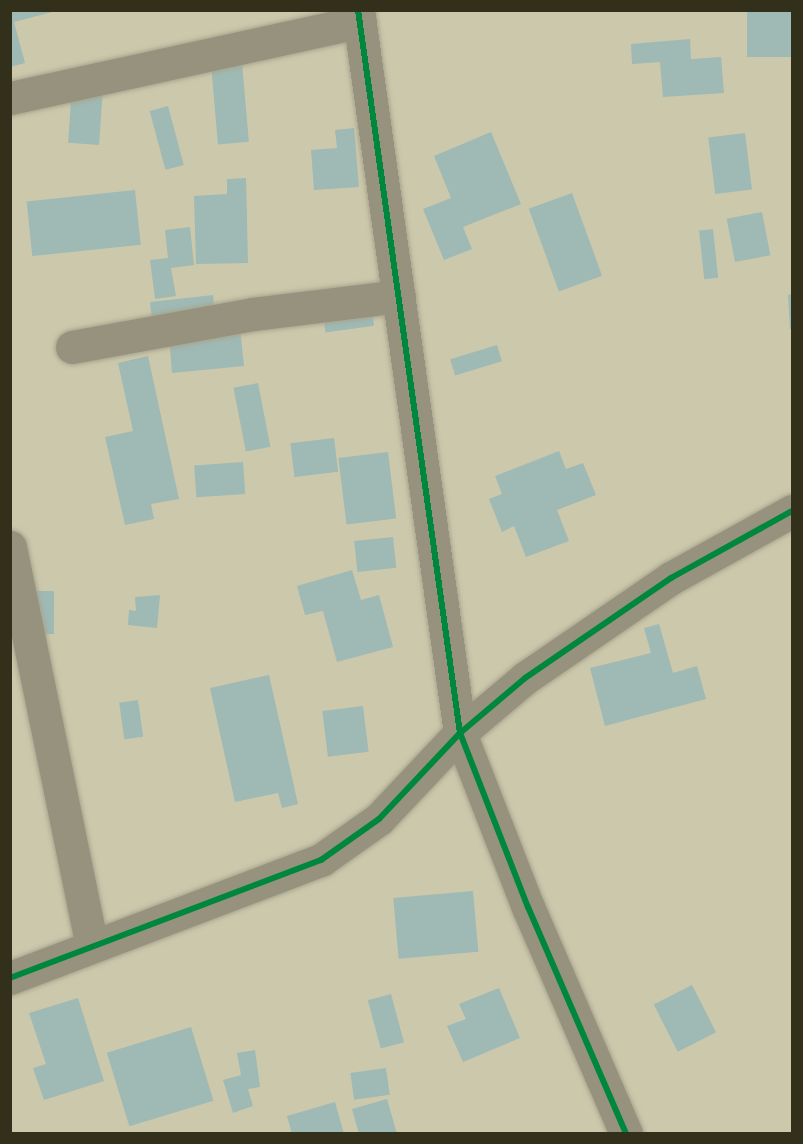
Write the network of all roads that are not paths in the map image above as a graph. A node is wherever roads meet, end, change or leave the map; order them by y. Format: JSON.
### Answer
{"nodes":[{"id":1,"x":359,"y":16,"type":"edge"},
{"id":2,"x":10,"y":98,"type":"edge"},
{"id":3,"x":399,"y":296,"type":"junction"},
{"id":4,"x":72,"y":347,"type":"dead end"},
{"id":5,"x":792,"y":511,"type":"edge"},
{"id":6,"x":10,"y":547,"type":"edge"},
{"id":7,"x":460,"y":733,"type":"junction"},
{"id":8,"x":92,"y":945,"type":"junction"},
{"id":9,"x":10,"y":978,"type":"edge"},
{"id":10,"x":626,"y":1134,"type":"edge"}],
"edges":[{"from":1,"to":2,"type":"street"},
{"from":1,"to":3,"type":"street"},
{"from":3,"to":4,"type":"street"},
{"from":3,"to":7,"type":"street"},
{"from":5,"to":7,"type":"street"},
{"from":6,"to":8,"type":"street"},
{"from":7,"to":8,"type":"street"},
{"from":7,"to":10,"type":"street"},
{"from":8,"to":9,"type":"street"}]}
